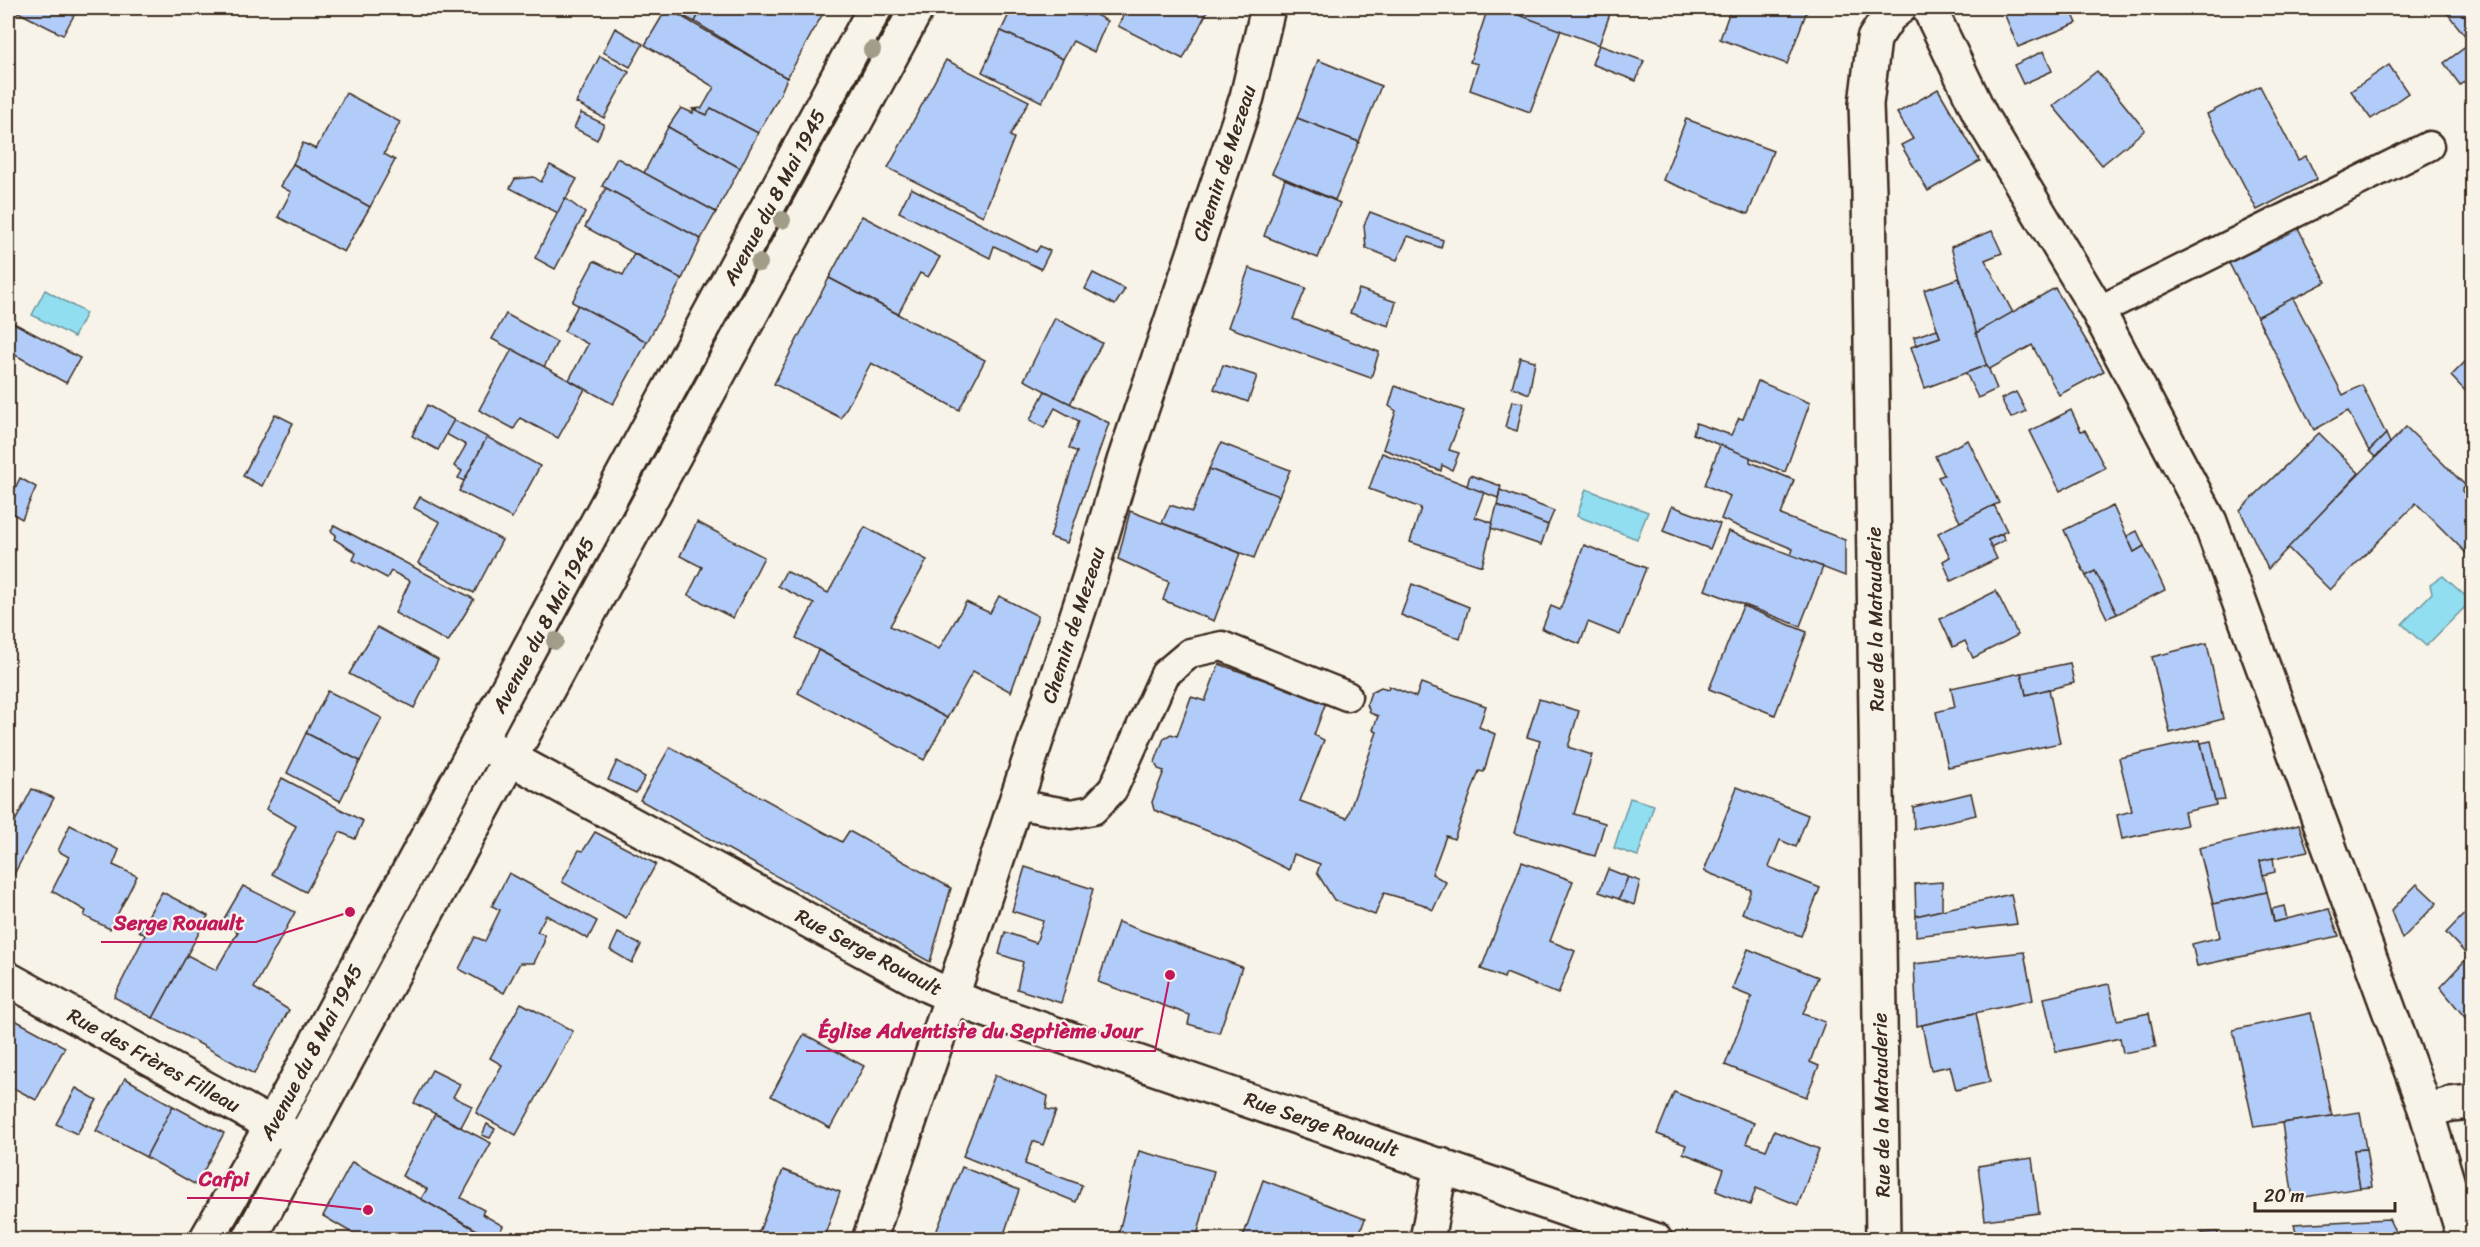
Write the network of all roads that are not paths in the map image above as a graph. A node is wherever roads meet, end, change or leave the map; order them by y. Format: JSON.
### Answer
{"nodes":[{"id":1,"x":875,"y":8,"type":"edge"},
{"id":2,"x":917,"y":8,"type":"edge"},
{"id":3,"x":1268,"y":8,"type":"edge"},
{"id":4,"x":1899,"y":8,"type":"edge"},
{"id":5,"x":1929,"y":8,"type":"edge"},
{"id":6,"x":2429,"y":147,"type":"dead end"},
{"id":7,"x":2098,"y":312,"type":"junction"},
{"id":8,"x":1347,"y":696,"type":"dead end"},
{"id":9,"x":480,"y":741,"type":"junction"},
{"id":10,"x":509,"y":756,"type":"junction"},
{"id":11,"x":1015,"y":804,"type":"junction"},
{"id":12,"x":8,"y":979,"type":"edge"},
{"id":13,"x":952,"y":996,"type":"junction"},
{"id":14,"x":2472,"y":1102,"type":"edge"},
{"id":15,"x":2426,"y":1111,"type":"junction"},
{"id":16,"x":272,"y":1125,"type":"junction"},
{"id":17,"x":301,"y":1141,"type":"junction"},
{"id":18,"x":1441,"y":1165,"type":"junction"},
{"id":19,"x":206,"y":1239,"type":"edge"},
{"id":20,"x":249,"y":1239,"type":"edge"},
{"id":21,"x":869,"y":1239,"type":"edge"},
{"id":22,"x":1427,"y":1239,"type":"edge"},
{"id":23,"x":1655,"y":1239,"type":"edge"},
{"id":24,"x":1883,"y":1239,"type":"edge"},
{"id":25,"x":2464,"y":1239,"type":"edge"}],
"edges":[{"from":1,"to":9,"type":"street","name":"Avenue du 8 Mai 1945"},
{"from":2,"to":10,"type":"street","name":"Avenue du 8 Mai 1945"},
{"from":3,"to":11,"type":"street","name":"Chemin de Mezeau"},
{"from":4,"to":24,"type":"street","name":"Rue de la Matauderie"},
{"from":5,"to":7,"type":"street"},
{"from":6,"to":7,"type":"lane"},
{"from":7,"to":15,"type":"street"},
{"from":8,"to":11,"type":"lane"},
{"from":9,"to":10,"type":"street","name":"Rue Serge Rouault"},
{"from":9,"to":16,"type":"street","name":"Avenue du 8 Mai 1945"},
{"from":10,"to":13,"type":"street","name":"Rue Serge Rouault"},
{"from":10,"to":17,"type":"street","name":"Avenue du 8 Mai 1945"},
{"from":11,"to":13,"type":"street","name":"Chemin de Mezeau"},
{"from":12,"to":16,"type":"street","name":"Rue des Frères Filleau"},
{"from":13,"to":18,"type":"street","name":"Rue Serge Rouault"},
{"from":13,"to":21,"type":"street","name":"Chemin de Mezeau"},
{"from":14,"to":15,"type":"street"},
{"from":15,"to":25,"type":"street"},
{"from":16,"to":17,"type":"street","name":"Rue des Frères Filleau"},
{"from":16,"to":19,"type":"street","name":"Avenue du 8 Mai 1945"},
{"from":17,"to":20,"type":"street","name":"Avenue du 8 Mai 1945"},
{"from":18,"to":22,"type":"street"},
{"from":18,"to":23,"type":"street","name":"Rue Serge Rouault"}]}
